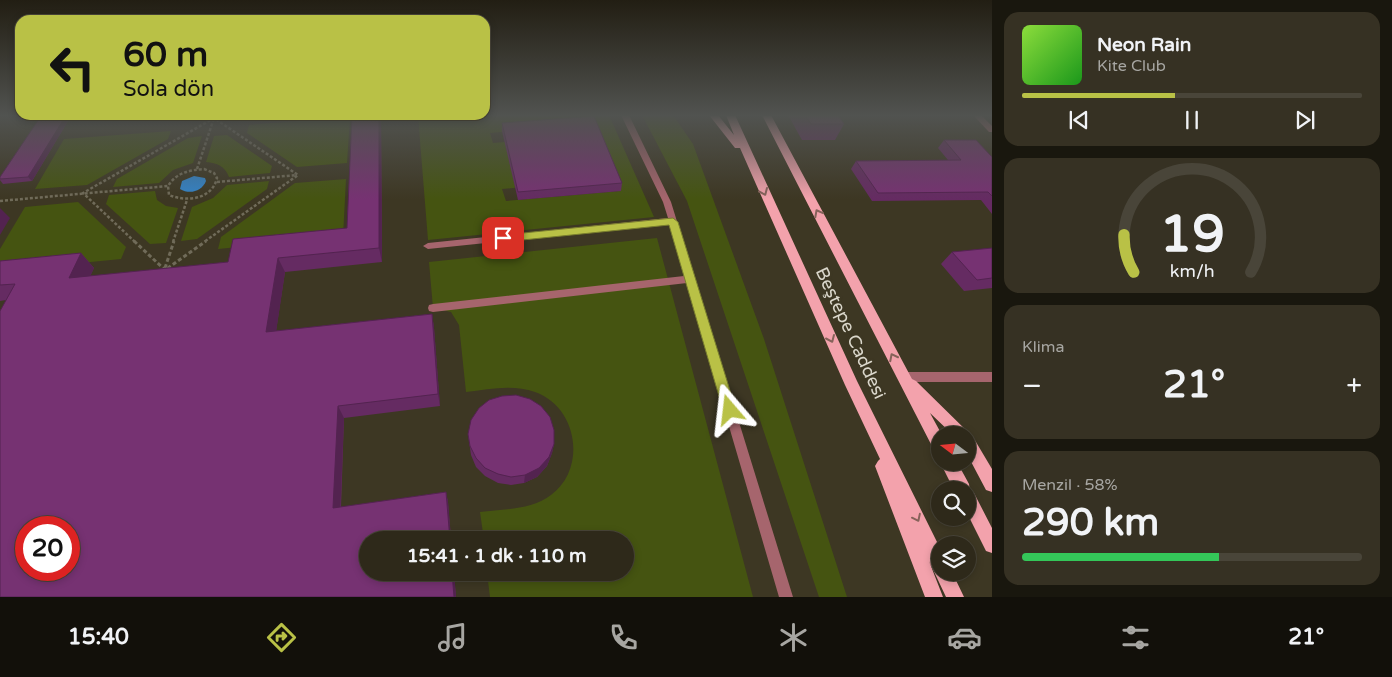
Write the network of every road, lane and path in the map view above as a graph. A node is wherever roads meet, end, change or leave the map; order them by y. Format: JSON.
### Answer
{"nodes":[{"id":1,"x":170,"y":143,"type":"edge"},
{"id":2,"x":206,"y":143,"type":"edge"},
{"id":3,"x":251,"y":143,"type":"edge"},
{"id":4,"x":638,"y":143,"type":"edge"},
{"id":5,"x":736,"y":143,"type":"edge"},
{"id":6,"x":742,"y":143,"type":"edge"},
{"id":7,"x":781,"y":143,"type":"edge"},
{"id":8,"x":750,"y":160,"type":"junction"},
{"id":9,"x":197,"y":169,"type":"junction"},
{"id":10,"x":298,"y":175,"type":"junction"},
{"id":11,"x":218,"y":182,"type":"junction"},
{"id":12,"x":168,"y":186,"type":"junction"},
{"id":13,"x":83,"y":194,"type":"junction"},
{"id":14,"x":187,"y":200,"type":"junction"},
{"id":15,"x":0,"y":201,"type":"edge"},
{"id":16,"x":673,"y":222,"type":"junction"},
{"id":17,"x":428,"y":246,"type":"dead end"},
{"id":18,"x":165,"y":270,"type":"junction"},
{"id":19,"x":162,"y":277,"type":"edge"},
{"id":20,"x":690,"y":278,"type":"junction"},
{"id":21,"x":433,"y":308,"type":"dead end"},
{"id":22,"x":903,"y":377,"type":"junction"},
{"id":23,"x":992,"y":377,"type":"edge"},
{"id":24,"x":852,"y":384,"type":"junction"},
{"id":25,"x":955,"y":426,"type":"edge"},
{"id":26,"x":931,"y":430,"type":"edge"},
{"id":27,"x":976,"y":456,"type":"edge"},
{"id":28,"x":992,"y":484,"type":"edge"},
{"id":29,"x":976,"y":514,"type":"edge"},
{"id":30,"x":992,"y":545,"type":"edge"},
{"id":31,"x":931,"y":547,"type":"edge"},
{"id":32,"x":947,"y":581,"type":"edge"},
{"id":33,"x":786,"y":597,"type":"edge"},
{"id":34,"x":934,"y":597,"type":"edge"},
{"id":35,"x":955,"y":597,"type":"edge"}],
"edges":[{"from":1,"to":13,"type":"path"},
{"from":2,"to":9,"type":"path"},
{"from":3,"to":10,"type":"path"},
{"from":4,"to":16,"type":"street"},
{"from":5,"to":8,"type":"main road"},
{"from":6,"to":8,"type":"main road","name":"Beştepe Caddesi"},
{"from":22,"to":7,"type":"main road","name":"Beştepe Caddesi","one_way":true},
{"from":8,"to":24,"type":"main road","name":"Beştepe Caddesi","one_way":true},
{"from":9,"to":11,"type":"path"},
{"from":9,"to":12,"type":"path"},
{"from":10,"to":11,"type":"path"},
{"from":10,"to":18,"type":"path"},
{"from":11,"to":14,"type":"path"},
{"from":12,"to":13,"type":"path"},
{"from":12,"to":14,"type":"path"},
{"from":13,"to":15,"type":"path"},
{"from":13,"to":18,"type":"path"},
{"from":14,"to":18,"type":"path"},
{"from":16,"to":17,"type":"street"},
{"from":16,"to":20,"type":"street"},
{"from":18,"to":19,"type":"path"},
{"from":20,"to":21,"type":"street"},
{"from":20,"to":33,"type":"street"},
{"from":22,"to":23,"type":"street"},
{"from":22,"to":25,"type":"main road"},
{"from":22,"to":26,"type":"main road","name":"Beştepe Caddesi"},
{"from":24,"to":31,"type":"main road","name":"Beştepe Caddesi","one_way":true},
{"from":24,"to":34,"type":"main road"},
{"from":27,"to":28,"type":"main road"},
{"from":29,"to":30,"type":"main road"},
{"from":32,"to":35,"type":"main road"}]}
